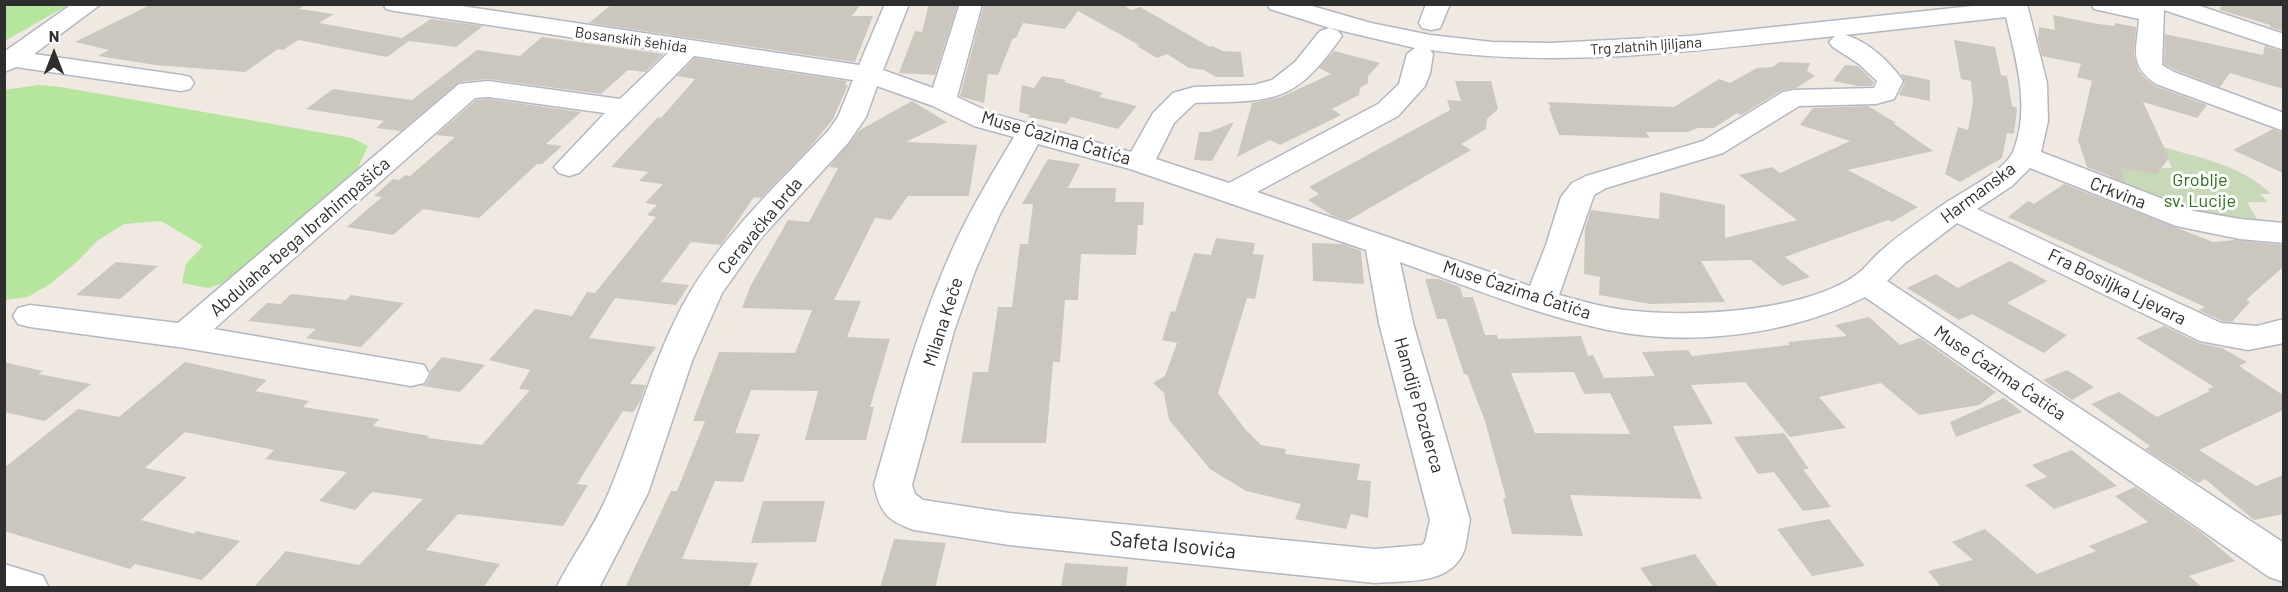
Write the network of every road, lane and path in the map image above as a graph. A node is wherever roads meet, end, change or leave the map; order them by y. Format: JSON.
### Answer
{"nodes":[{"id":1,"x":89,"y":4,"type":"edge"},
{"id":2,"x":395,"y":4,"type":"edge"},
{"id":3,"x":897,"y":4,"type":"edge"},
{"id":4,"x":1279,"y":4,"type":"edge"},
{"id":5,"x":2103,"y":4,"type":"edge"},
{"id":6,"x":971,"y":6,"type":"dead end"},
{"id":7,"x":2015,"y":7,"type":"edge"},
{"id":8,"x":2158,"y":8,"type":"edge"},
{"id":9,"x":1329,"y":36,"type":"dead end"},
{"id":10,"x":1842,"y":42,"type":"dead end"},
{"id":11,"x":2283,"y":43,"type":"edge"},
{"id":12,"x":688,"y":48,"type":"junction"},
{"id":13,"x":1420,"y":54,"type":"dead end"},
{"id":14,"x":9,"y":61,"type":"edge"},
{"id":15,"x":868,"y":74,"type":"junction"},
{"id":16,"x":181,"y":83,"type":"dead end"},
{"id":17,"x":943,"y":100,"type":"junction"},
{"id":18,"x":626,"y":108,"type":"junction"},
{"id":19,"x":2283,"y":123,"type":"edge"},
{"id":20,"x":1030,"y":133,"type":"junction"},
{"id":21,"x":2026,"y":156,"type":"junction"},
{"id":22,"x":1140,"y":163,"type":"junction"},
{"id":23,"x":569,"y":167,"type":"dead end"},
{"id":24,"x":1231,"y":194,"type":"junction"},
{"id":25,"x":1955,"y":210,"type":"junction"},
{"id":26,"x":2283,"y":233,"type":"edge"},
{"id":27,"x":1381,"y":244,"type":"junction"},
{"id":28,"x":1867,"y":283,"type":"junction"},
{"id":29,"x":1540,"y":301,"type":"junction"},
{"id":30,"x":30,"y":316,"type":"dead end"},
{"id":31,"x":2283,"y":330,"type":"edge"},
{"id":32,"x":185,"y":336,"type":"junction"},
{"id":33,"x":411,"y":374,"type":"dead end"},
{"id":34,"x":914,"y":514,"type":"joint"},
{"id":35,"x":1433,"y":561,"type":"joint"},
{"id":36,"x":2283,"y":566,"type":"edge"},
{"id":37,"x":4,"y":581,"type":"edge"},
{"id":38,"x":28,"y":588,"type":"edge"},
{"id":39,"x":577,"y":588,"type":"edge"}],
"edges":[{"from":1,"to":14,"type":"street"},
{"from":2,"to":12,"type":"street","name":"Bosanskih šehida"},
{"from":3,"to":15,"type":"street","name":"Ceravačka brda"},
{"from":4,"to":7,"type":"street","name":"Trg zlatnih ljiljana"},
{"from":5,"to":8,"type":"street"},
{"from":6,"to":17,"type":"street"},
{"from":7,"to":21,"type":"street","name":"Harmanska"},
{"from":8,"to":11,"type":"street"},
{"from":8,"to":19,"type":"street"},
{"from":9,"to":22,"type":"street"},
{"from":10,"to":29,"type":"street"},
{"from":12,"to":15,"type":"street","name":"Bosanskih šehida"},
{"from":12,"to":18,"type":"street"},
{"from":13,"to":24,"type":"street"},
{"from":14,"to":16,"type":"street"},
{"from":15,"to":17,"type":"street","name":"Muse Ćazima Ćatića"},
{"from":15,"to":39,"type":"street","name":"Ceravačka brda"},
{"from":17,"to":20,"type":"street","name":"Muse Ćazima Ćatića"},
{"from":18,"to":23,"type":"street"},
{"from":18,"to":32,"type":"street","name":"Abdulaha-bega Ibrahimpašića"},
{"from":20,"to":22,"type":"street","name":"Muse Ćazima Ćatića"},
{"from":20,"to":34,"type":"street","name":"Milana Keče"},
{"from":21,"to":25,"type":"street","name":"Harmanska"},
{"from":21,"to":26,"type":"street","name":"Crkvina"},
{"from":22,"to":24,"type":"street","name":"Muse Ćazima Ćatića"},
{"from":24,"to":27,"type":"street","name":"Muse Ćazima Ćatića"},
{"from":25,"to":28,"type":"street","name":"Harmanska"},
{"from":25,"to":31,"type":"street","name":"Fra Bosiljka Ljevara"},
{"from":27,"to":29,"type":"street","name":"Muse Ćazima Ćatića"},
{"from":27,"to":35,"type":"street","name":"Hamdije Pozderca"},
{"from":28,"to":29,"type":"street","name":"Muse Ćazima Ćatića"},
{"from":28,"to":36,"type":"street","name":"Muse Ćazima Ćatića"},
{"from":30,"to":32,"type":"street"},
{"from":32,"to":33,"type":"street","name":"Abdulaha-bega Ibrahimpašića"},
{"from":34,"to":35,"type":"street","name":"Safeta Isovića"},
{"from":37,"to":38,"type":"street"}]}
